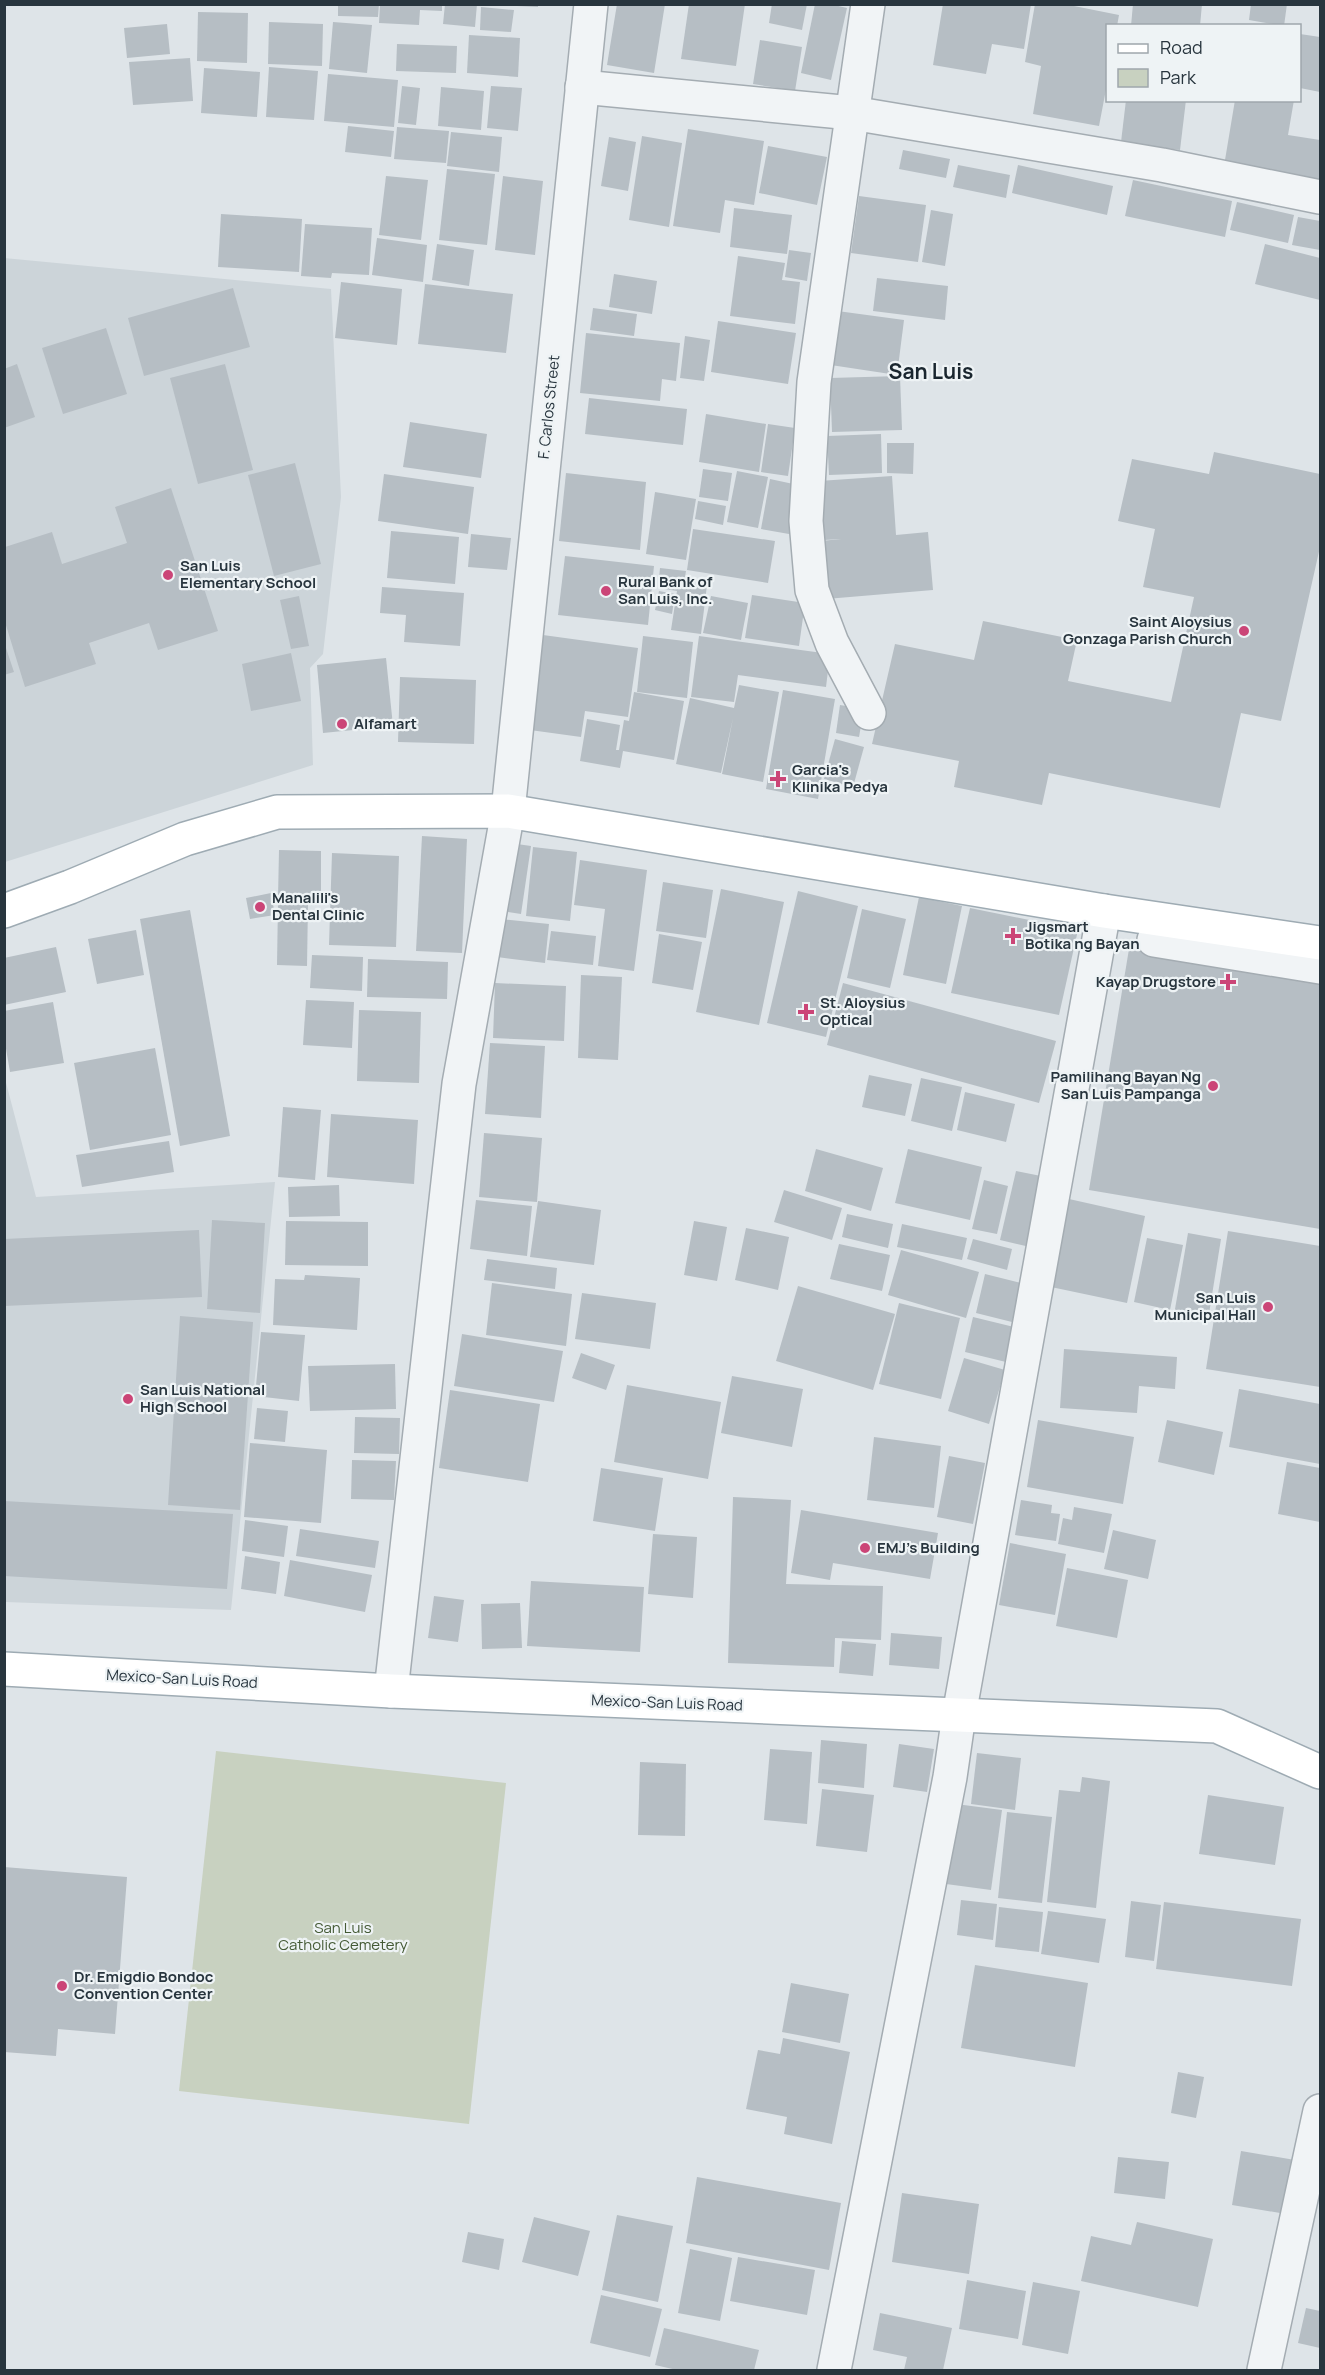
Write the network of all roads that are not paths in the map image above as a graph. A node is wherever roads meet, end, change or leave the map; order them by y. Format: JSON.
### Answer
{"nodes":[{"id":1,"x":591,"y":4,"type":"edge"},
{"id":2,"x":868,"y":4,"type":"edge"},
{"id":3,"x":582,"y":87,"type":"junction"},
{"id":4,"x":852,"y":113,"type":"junction"},
{"id":5,"x":1320,"y":197,"type":"edge"},
{"id":6,"x":869,"y":713,"type":"dead end"},
{"id":7,"x":508,"y":810,"type":"junction"},
{"id":8,"x":4,"y":911,"type":"edge"},
{"id":9,"x":1104,"y":911,"type":"junction"},
{"id":10,"x":1154,"y":940,"type":"dead end"},
{"id":11,"x":1320,"y":943,"type":"edge"},
{"id":12,"x":1272,"y":947,"type":"junction"},
{"id":13,"x":1320,"y":967,"type":"edge"},
{"id":14,"x":4,"y":1669,"type":"edge"},
{"id":15,"x":391,"y":1691,"type":"junction"},
{"id":16,"x":959,"y":1715,"type":"junction"},
{"id":17,"x":1320,"y":1772,"type":"edge"},
{"id":18,"x":1320,"y":2111,"type":"edge"},
{"id":19,"x":834,"y":2370,"type":"edge"},
{"id":20,"x":1264,"y":2370,"type":"edge"}],
"edges":[{"from":1,"to":3,"type":"street","name":"F. Carlos Street"},
{"from":2,"to":4,"type":"street"},
{"from":3,"to":4,"type":"street"},
{"from":3,"to":7,"type":"street","name":"F. Carlos Street"},
{"from":4,"to":5,"type":"street"},
{"from":4,"to":6,"type":"street"},
{"from":7,"to":8,"type":"main road"},
{"from":7,"to":9,"type":"main road"},
{"from":7,"to":15,"type":"street","name":"F. Carlos Street"},
{"from":9,"to":12,"type":"main road"},
{"from":9,"to":16,"type":"street"},
{"from":10,"to":12,"type":"street"},
{"from":11,"to":12,"type":"main road"},
{"from":12,"to":13,"type":"street"},
{"from":14,"to":15,"type":"main road","name":"Mexico-San Luis Road"},
{"from":15,"to":16,"type":"main road","name":"Mexico-San Luis Road"},
{"from":16,"to":17,"type":"main road","name":"Mexico-San Luis Road"},
{"from":16,"to":19,"type":"street"},
{"from":18,"to":20,"type":"street"}]}
